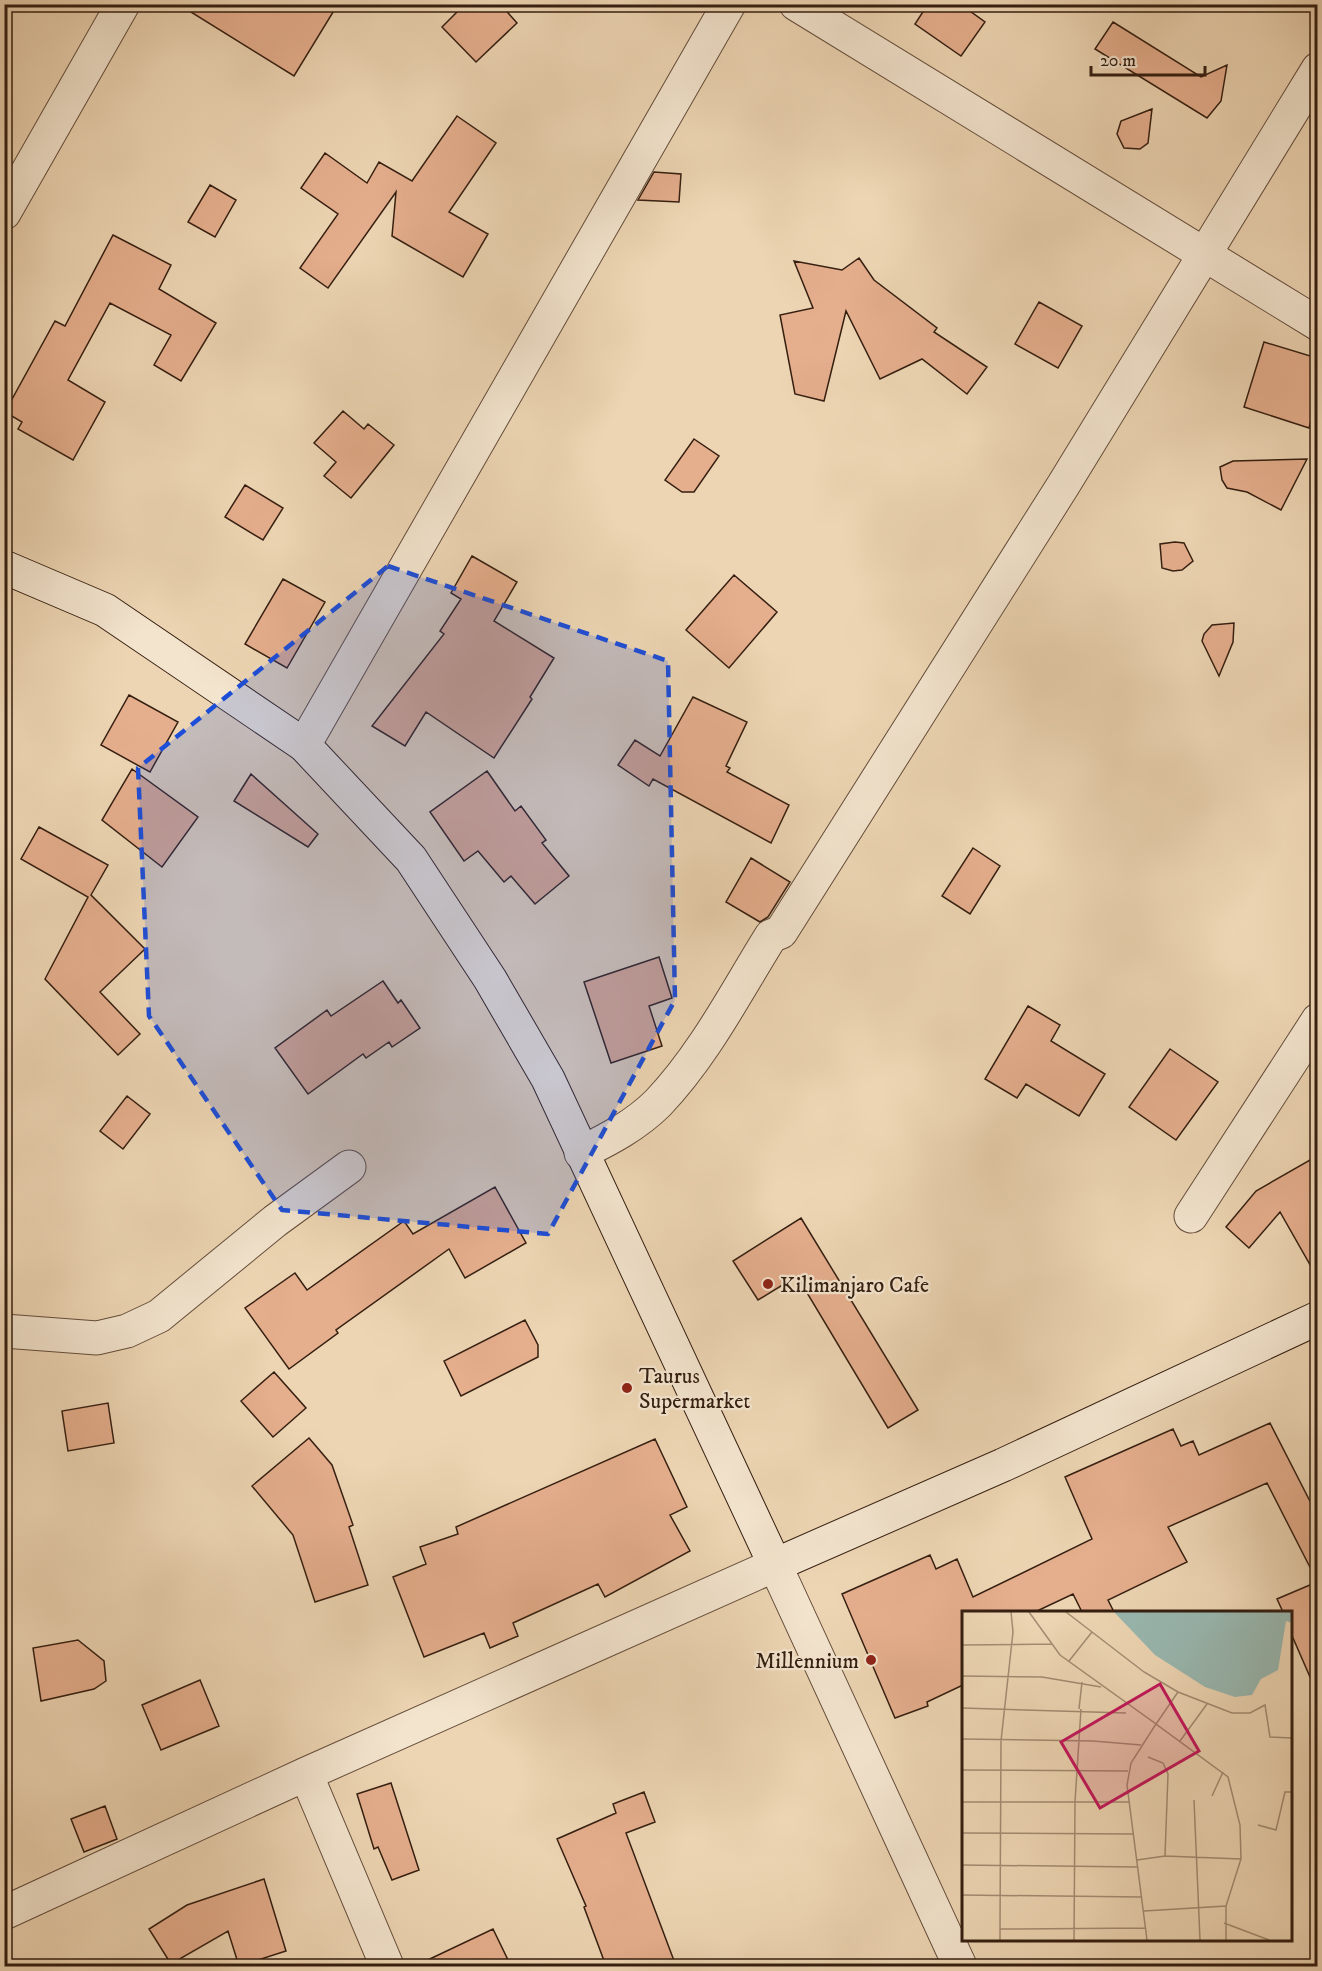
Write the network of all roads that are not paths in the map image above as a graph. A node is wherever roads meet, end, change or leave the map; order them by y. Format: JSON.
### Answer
{"nodes":[{"id":1,"x":123,"y":4,"type":"edge"},
{"id":2,"x":729,"y":4,"type":"edge"},
{"id":3,"x":796,"y":4,"type":"edge"},
{"id":4,"x":1317,"y":69,"type":"edge"},
{"id":5,"x":4,"y":213,"type":"edge"},
{"id":6,"x":1204,"y":256,"type":"junction"},
{"id":7,"x":1317,"y":324,"type":"edge"},
{"id":8,"x":4,"y":567,"type":"edge"},
{"id":9,"x":304,"y":745,"type":"junction"},
{"id":10,"x":1317,"y":1020,"type":"edge"},
{"id":11,"x":581,"y":1153,"type":"junction"},
{"id":12,"x":350,"y":1167,"type":"dead end"},
{"id":13,"x":1191,"y":1216,"type":"dead end"},
{"id":14,"x":1317,"y":1318,"type":"edge"},
{"id":15,"x":4,"y":1331,"type":"edge"},
{"id":16,"x":775,"y":1565,"type":"junction"},
{"id":17,"x":306,"y":1774,"type":"junction"},
{"id":18,"x":4,"y":1913,"type":"edge"},
{"id":19,"x":387,"y":1966,"type":"edge"},
{"id":20,"x":960,"y":1966,"type":"edge"}],
"edges":[{"from":1,"to":5,"type":"street"},
{"from":2,"to":9,"type":"street"},
{"from":3,"to":6,"type":"street"},
{"from":4,"to":6,"type":"street"},
{"from":6,"to":7,"type":"street"},
{"from":6,"to":11,"type":"street"},
{"from":8,"to":9,"type":"street"},
{"from":9,"to":11,"type":"street"},
{"from":10,"to":13,"type":"street"},
{"from":11,"to":16,"type":"street"},
{"from":12,"to":15,"type":"street"},
{"from":14,"to":16,"type":"street"},
{"from":16,"to":17,"type":"street"},
{"from":16,"to":20,"type":"street"},
{"from":17,"to":18,"type":"street"},
{"from":17,"to":19,"type":"street"}]}
